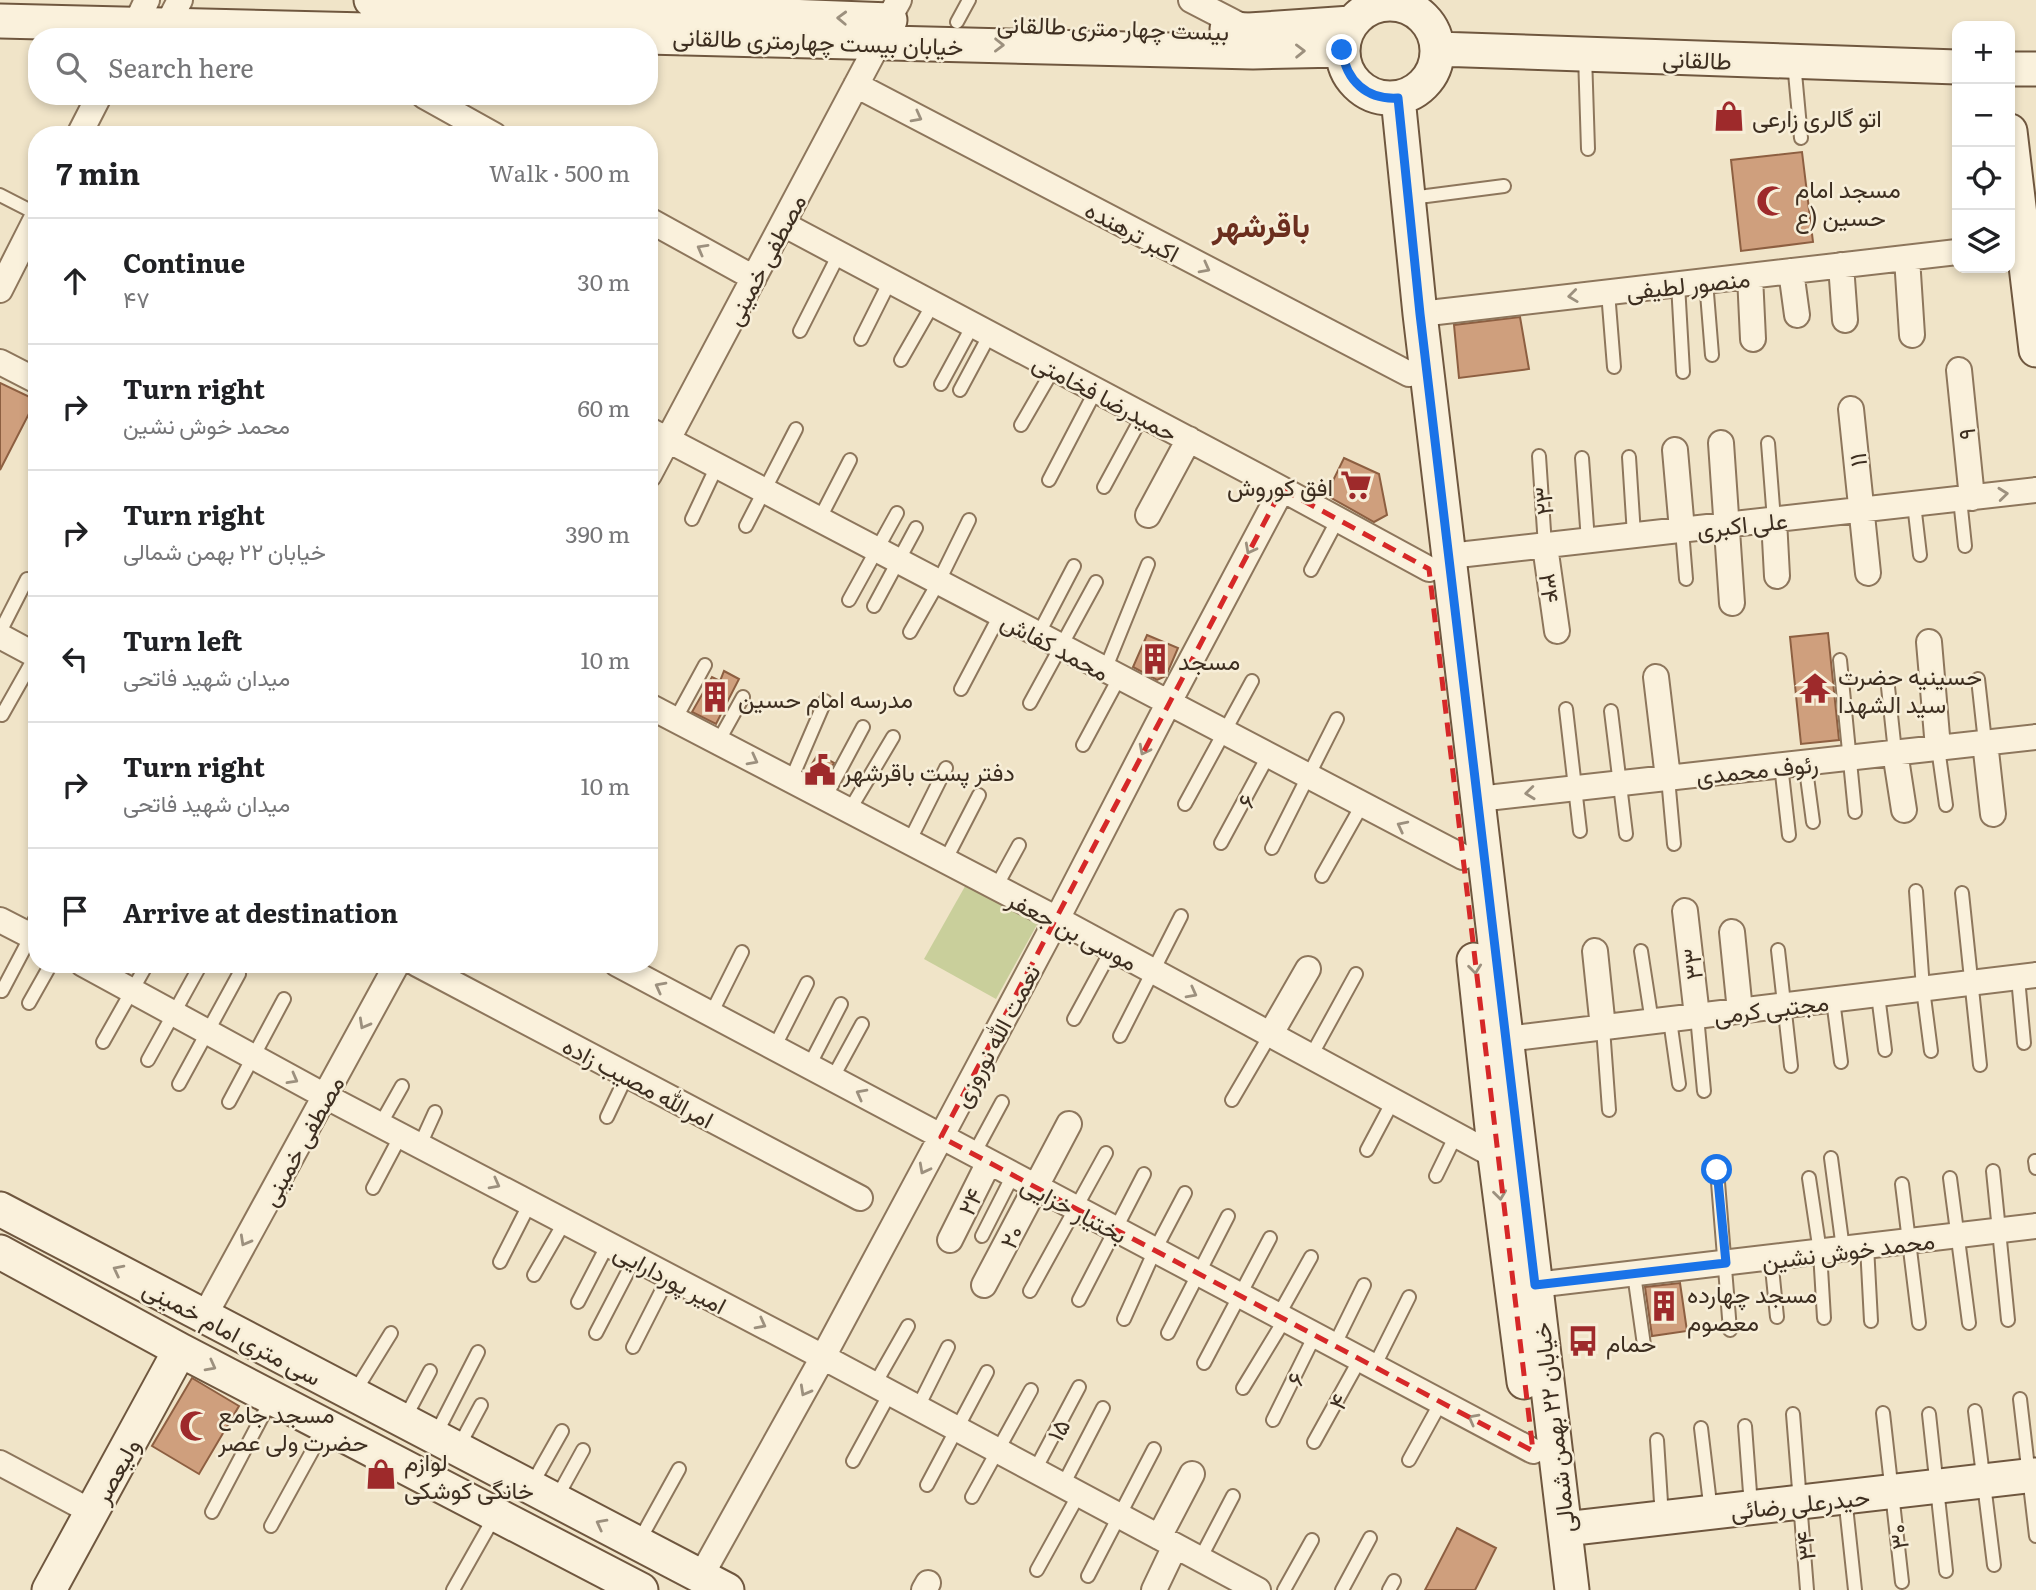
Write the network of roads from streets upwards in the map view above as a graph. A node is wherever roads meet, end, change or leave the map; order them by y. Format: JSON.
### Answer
{"nodes":[{"id":1,"x":372,"y":0,"type":"edge"},
{"id":2,"x":1191,"y":0,"type":"edge"},
{"id":3,"x":741,"y":7,"type":"edge"},
{"id":4,"x":963,"y":11,"type":"edge"},
{"id":5,"x":1375,"y":14,"type":"edge"},
{"id":6,"x":152,"y":17,"type":"edge"},
{"id":7,"x":0,"y":21,"type":"edge"},
{"id":8,"x":889,"y":21,"type":"edge"},
{"id":9,"x":267,"y":28,"type":"edge"},
{"id":10,"x":520,"y":28,"type":"edge"},
{"id":11,"x":1251,"y":41,"type":"junction"},
{"id":12,"x":1437,"y":49,"type":"junction"},
{"id":13,"x":1952,"y":67,"type":"edge"},
{"id":14,"x":2015,"y":69,"type":"edge"},
{"id":15,"x":2036,"y":69,"type":"edge"},
{"id":16,"x":856,"y":85,"type":"junction"},
{"id":17,"x":1390,"y":98,"type":"junction"},
{"id":18,"x":94,"y":105,"type":"edge"},
{"id":19,"x":440,"y":105,"type":"edge"},
{"id":20,"x":84,"y":126,"type":"edge"},
{"id":21,"x":478,"y":126,"type":"edge"},
{"id":22,"x":2011,"y":147,"type":"edge"},
{"id":23,"x":783,"y":224,"type":"junction"},
{"id":24,"x":658,"y":225,"type":"edge"},
{"id":25,"x":28,"y":234,"type":"edge"},
{"id":26,"x":2017,"y":245,"type":"edge"},
{"id":27,"x":1952,"y":253,"type":"edge"},
{"id":28,"x":1907,"y":258,"type":"junction"},
{"id":29,"x":1841,"y":265,"type":"junction"},
{"id":30,"x":1791,"y":271,"type":"junction"},
{"id":31,"x":1749,"y":276,"type":"junction"},
{"id":32,"x":754,"y":278,"type":"junction"},
{"id":33,"x":0,"y":290,"type":"edge"},
{"id":34,"x":2034,"y":309,"type":"edge"},
{"id":35,"x":1420,"y":314,"type":"junction"},
{"id":36,"x":1797,"y":315,"type":"dead end"},
{"id":37,"x":1845,"y":320,"type":"dead end"},
{"id":38,"x":1912,"y":335,"type":"dead end"},
{"id":39,"x":1753,"y":340,"type":"dead end"},
{"id":40,"x":2036,"y":350,"type":"edge"},
{"id":41,"x":0,"y":362,"type":"edge"},
{"id":42,"x":1959,"y":370,"type":"dead end"},
{"id":43,"x":1409,"y":374,"type":"junction"},
{"id":44,"x":28,"y":376,"type":"edge"},
{"id":45,"x":1851,"y":409,"type":"dead end"},
{"id":46,"x":659,"y":435,"type":"edge"},
{"id":47,"x":1189,"y":439,"type":"junction"},
{"id":48,"x":1721,"y":443,"type":"dead end"},
{"id":49,"x":1675,"y":450,"type":"dead end"},
{"id":50,"x":1282,"y":489,"type":"junction"},
{"id":51,"x":2036,"y":490,"type":"edge"},
{"id":52,"x":1966,"y":498,"type":"junction"},
{"id":53,"x":1862,"y":510,"type":"junction"},
{"id":54,"x":1148,"y":515,"type":"dead end"},
{"id":55,"x":1774,"y":520,"type":"junction"},
{"id":56,"x":1728,"y":525,"type":"junction"},
{"id":57,"x":1682,"y":530,"type":"junction"},
{"id":58,"x":1545,"y":546,"type":"junction"},
{"id":59,"x":1439,"y":563,"type":"junction"},
{"id":60,"x":1868,"y":573,"type":"dead end"},
{"id":61,"x":1777,"y":576,"type":"dead end"},
{"id":62,"x":1732,"y":603,"type":"dead end"},
{"id":63,"x":1557,"y":631,"type":"dead end"},
{"id":64,"x":1,"y":639,"type":"edge"},
{"id":65,"x":1928,"y":642,"type":"dead end"},
{"id":66,"x":28,"y":651,"type":"edge"},
{"id":67,"x":1656,"y":677,"type":"dead end"},
{"id":68,"x":1168,"y":704,"type":"junction"},
{"id":69,"x":658,"y":711,"type":"edge"},
{"id":70,"x":2036,"y":737,"type":"edge"},
{"id":71,"x":1985,"y":742,"type":"junction"},
{"id":72,"x":1938,"y":748,"type":"junction"},
{"id":73,"x":1895,"y":752,"type":"junction"},
{"id":74,"x":1668,"y":778,"type":"junction"},
{"id":75,"x":1478,"y":799,"type":"junction"},
{"id":76,"x":1903,"y":810,"type":"dead end"},
{"id":77,"x":1993,"y":814,"type":"dead end"},
{"id":78,"x":1463,"y":857,"type":"junction"},
{"id":79,"x":1685,"y":911,"type":"dead end"},
{"id":80,"x":1057,"y":919,"type":"junction"},
{"id":81,"x":0,"y":920,"type":"edge"},
{"id":82,"x":28,"y":929,"type":"edge"},
{"id":83,"x":1732,"y":932,"type":"dead end"},
{"id":84,"x":1595,"y":951,"type":"dead end"},
{"id":85,"x":1308,"y":970,"type":"dead end"},
{"id":86,"x":102,"y":973,"type":"edge"},
{"id":87,"x":392,"y":973,"type":"edge"},
{"id":88,"x":434,"y":973,"type":"edge"},
{"id":89,"x":634,"y":973,"type":"edge"},
{"id":90,"x":2027,"y":976,"type":"edge"},
{"id":91,"x":1740,"y":1011,"type":"junction"},
{"id":92,"x":1697,"y":1016,"type":"junction"},
{"id":93,"x":1603,"y":1028,"type":"junction"},
{"id":94,"x":1270,"y":1035,"type":"junction"},
{"id":95,"x":1506,"y":1040,"type":"junction"},
{"id":96,"x":325,"y":1096,"type":"junction"},
{"id":97,"x":1069,"y":1124,"type":"dead end"},
{"id":98,"x":941,"y":1137,"type":"junction"},
{"id":99,"x":1495,"y":1156,"type":"junction"},
{"id":100,"x":981,"y":1158,"type":"junction"},
{"id":101,"x":1035,"y":1187,"type":"junction"},
{"id":102,"x":860,"y":1198,"type":"dead end"},
{"id":103,"x":0,"y":1209,"type":"edge"},
{"id":104,"x":2036,"y":1226,"type":"edge"},
{"id":105,"x":950,"y":1240,"type":"dead end"},
{"id":106,"x":0,"y":1252,"type":"edge"},
{"id":107,"x":984,"y":1285,"type":"dead end"},
{"id":108,"x":1535,"y":1285,"type":"junction"},
{"id":109,"x":205,"y":1315,"type":"junction"},
{"id":110,"x":180,"y":1350,"type":"junction"},
{"id":111,"x":823,"y":1357,"type":"junction"},
{"id":112,"x":1533,"y":1451,"type":"junction"},
{"id":113,"x":0,"y":1463,"type":"edge"},
{"id":114,"x":1192,"y":1474,"type":"dead end"},
{"id":115,"x":2033,"y":1476,"type":"edge"},
{"id":116,"x":92,"y":1512,"type":"junction"},
{"id":117,"x":1565,"y":1529,"type":"junction"},
{"id":118,"x":1167,"y":1541,"type":"junction"},
{"id":119,"x":714,"y":1583,"type":"edge"},
{"id":120,"x":1247,"y":1587,"type":"edge"},
{"id":121,"x":49,"y":1590,"type":"edge"},
{"id":122,"x":641,"y":1590,"type":"edge"},
{"id":123,"x":1154,"y":1590,"type":"edge"},
{"id":124,"x":1549,"y":1590,"type":"edge"},
{"id":125,"x":1572,"y":1590,"type":"edge"}],
"edges":[{"from":1,"to":3,"type":"street","name":"بیست چهار متری طالقانی"},
{"from":2,"to":11,"type":"street"},
{"from":8,"to":3,"type":"street","name":"بیست چهار متری طالقانی","one_way":true},
{"from":4,"to":8,"type":"street","name":"بیست چهار متری طالقانی"},
{"from":4,"to":11,"type":"street","name":"بیست چهار متری طالقانی"},
{"from":5,"to":11,"type":"street","name":"خیابان بیست چهارمتری طالقانی"},
{"from":5,"to":12,"type":"street"},
{"from":5,"to":17,"type":"street"},
{"from":6,"to":7,"type":"street","name":"خیابان بیست چهارمتری طالقانی"},
{"from":6,"to":9,"type":"street","name":"خیابان بیست چهارمتری طالقانی"},
{"from":8,"to":10,"type":"street","name":"خیابان بیست چهارمتری طالقانی"},
{"from":8,"to":11,"type":"street","name":"خیابان بیست چهارمتری طالقانی","one_way":true},
{"from":8,"to":16,"type":"street","name":"مصطفی خمینی"},
{"from":12,"to":13,"type":"street","name":"طالقانی"},
{"from":12,"to":17,"type":"street"},
{"from":14,"to":15,"type":"street"},
{"from":16,"to":23,"type":"street","name":"مصطفی خمینی"},
{"from":16,"to":43,"type":"street","name":"اکبر ترهنده","one_way":true},
{"from":17,"to":35,"type":"street","name":"خیابان ۲۲ بهمن شمالی"},
{"from":17,"to":43,"type":"street","name":"خیابان ۲۲ بهمن شمالی"},
{"from":18,"to":20,"type":"street"},
{"from":19,"to":21,"type":"street"},
{"from":22,"to":26,"type":"street"},
{"from":23,"to":32,"type":"street","name":"مصطفی خمینی"},
{"from":23,"to":47,"type":"street","name":"حمیدرضا فخامتی"},
{"from":32,"to":24,"type":"street","one_way":true},
{"from":25,"to":33,"type":"street"},
{"from":26,"to":34,"type":"street"},
{"from":27,"to":28,"type":"street","name":"منصور لطیفی"},
{"from":28,"to":29,"type":"street","name":"منصور لطیفی"},
{"from":28,"to":38,"type":"street"},
{"from":29,"to":30,"type":"street","name":"منصور لطیفی"},
{"from":29,"to":37,"type":"street"},
{"from":30,"to":31,"type":"street","name":"منصور لطیفی"},
{"from":30,"to":36,"type":"street"},
{"from":31,"to":35,"type":"street","name":"منصور لطیفی","one_way":true},
{"from":31,"to":39,"type":"street"},
{"from":32,"to":46,"type":"street","name":"مصطفی خمینی"},
{"from":34,"to":40,"type":"street"},
{"from":35,"to":59,"type":"street","name":"خیابان ۲۲ بهمن شمالی"},
{"from":41,"to":44,"type":"street"},
{"from":42,"to":52,"type":"street","name":"۹"},
{"from":43,"to":59,"type":"street","name":"خیابان ۲۲ بهمن شمالی"},
{"from":45,"to":53,"type":"street","name":"۱۱"},
{"from":46,"to":68,"type":"street","name":"محمد کفاش"},
{"from":47,"to":50,"type":"street","name":"حمیدرضا فخامتی"},
{"from":47,"to":54,"type":"street"},
{"from":48,"to":56,"type":"street"},
{"from":49,"to":57,"type":"street"},
{"from":50,"to":59,"type":"street","name":"حمیدرضا فخامتی"},
{"from":50,"to":68,"type":"street","name":"نعمت الله نوروزی","one_way":true},
{"from":52,"to":51,"type":"street","name":"علی اکبری","one_way":true},
{"from":52,"to":53,"type":"street","name":"علی اکبری"},
{"from":53,"to":55,"type":"street","name":"علی اکبری"},
{"from":53,"to":60,"type":"street","name":"۱۱"},
{"from":55,"to":56,"type":"street","name":"علی اکبری"},
{"from":55,"to":61,"type":"street"},
{"from":56,"to":57,"type":"street","name":"علی اکبری"},
{"from":56,"to":62,"type":"street"},
{"from":57,"to":58,"type":"street","name":"علی اکبری"},
{"from":58,"to":59,"type":"street","name":"علی اکبری"},
{"from":58,"to":63,"type":"street","name":"۳۴"},
{"from":59,"to":75,"type":"street","name":"خیابان ۲۲ بهمن شمالی"},
{"from":59,"to":78,"type":"street","name":"خیابان ۲۲ بهمن شمالی"},
{"from":64,"to":66,"type":"street"},
{"from":65,"to":72,"type":"street"},
{"from":67,"to":74,"type":"street"},
{"from":78,"to":68,"type":"street","name":"محمد کفاش","one_way":true},
{"from":68,"to":80,"type":"street","name":"نعمت الله نوروزی","one_way":true},
{"from":69,"to":80,"type":"street","name":"موسی بن جعفر","one_way":true},
{"from":70,"to":71,"type":"street","name":"رئوف محمدی"},
{"from":71,"to":72,"type":"street","name":"رئوف محمدی"},
{"from":71,"to":77,"type":"street"},
{"from":72,"to":73,"type":"street","name":"رئوف محمدی"},
{"from":73,"to":74,"type":"street","name":"رئوف محمدی"},
{"from":73,"to":76,"type":"street"},
{"from":74,"to":75,"type":"street","name":"رئوف محمدی","one_way":true},
{"from":75,"to":95,"type":"street","name":"خیابان ۲۲ بهمن شمالی"},
{"from":78,"to":99,"type":"street","name":"خیابان ۲۲ بهمن شمالی","one_way":true},
{"from":79,"to":92,"type":"street","name":"۳۳"},
{"from":80,"to":94,"type":"street","name":"موسی بن جعفر","one_way":true},
{"from":80,"to":98,"type":"street","name":"نعمت الله نوروزی"},
{"from":81,"to":82,"type":"street"},
{"from":83,"to":91,"type":"street"},
{"from":84,"to":93,"type":"street"},
{"from":85,"to":94,"type":"street"},
{"from":86,"to":96,"type":"street","name":"امیر پوردارایی","one_way":true},
{"from":87,"to":96,"type":"street","name":"مصطفی خمینی","one_way":true},
{"from":88,"to":102,"type":"street","name":"امرالله مصیب زاده"},
{"from":98,"to":89,"type":"street","name":"بختیار خزایی","one_way":true},
{"from":90,"to":91,"type":"street","name":"مجتبی کرمی"},
{"from":91,"to":92,"type":"street","name":"مجتبی کرمی"},
{"from":92,"to":93,"type":"street","name":"مجتبی کرمی"},
{"from":93,"to":95,"type":"street","name":"مجتبی کرمی"},
{"from":94,"to":99,"type":"street","name":"موسی بن جعفر"},
{"from":95,"to":108,"type":"street","name":"خیابان ۲۲ بهمن شمالی"},
{"from":96,"to":109,"type":"street","name":"مصطفی خمینی","one_way":true},
{"from":96,"to":111,"type":"street","name":"امیر پوردارایی","one_way":true},
{"from":97,"to":101,"type":"street","name":"۲۰"},
{"from":98,"to":100,"type":"street","name":"بختیار خزایی"},
{"from":98,"to":111,"type":"street","name":"نعمت الله نوروزی","one_way":true},
{"from":99,"to":112,"type":"street","name":"خیابان ۲۲ بهمن شمالی","one_way":true},
{"from":100,"to":101,"type":"street","name":"بختیار خزایی"},
{"from":100,"to":105,"type":"street","name":"۲۴"},
{"from":101,"to":107,"type":"street","name":"۲۰"},
{"from":112,"to":101,"type":"street","name":"بختیار خزایی","one_way":true},
{"from":109,"to":103,"type":"street","name":"سی متری امام خمینی","one_way":true},
{"from":104,"to":108,"type":"street","name":"محمد خوش نشین"},
{"from":106,"to":110,"type":"street","name":"سی متری امام خمینی"},
{"from":108,"to":117,"type":"street","name":"خیابان ۲۲ بهمن شمالی"},
{"from":119,"to":109,"type":"street","name":"سی متری امام خمینی","one_way":true},
{"from":110,"to":116,"type":"street","name":"وليعصر"},
{"from":110,"to":122,"type":"street","name":"سی متری امام خمینی","one_way":true},
{"from":111,"to":118,"type":"street","name":"امیر پوردارایی"},
{"from":111,"to":119,"type":"street","name":"نعمت الله نوروزی","one_way":true},
{"from":112,"to":124,"type":"street","name":"خیابان ۲۲ بهمن شمالی"},
{"from":113,"to":116,"type":"street"},
{"from":114,"to":118,"type":"street"},
{"from":115,"to":117,"type":"street","name":"حیدرعلی رضائی"},
{"from":116,"to":121,"type":"street","name":"وليعصر"},
{"from":117,"to":125,"type":"street","name":"خیابان ۲۲ بهمن شمالی"},
{"from":118,"to":120,"type":"street","name":"امیر پوردارایی"},
{"from":118,"to":123,"type":"street"}]}
